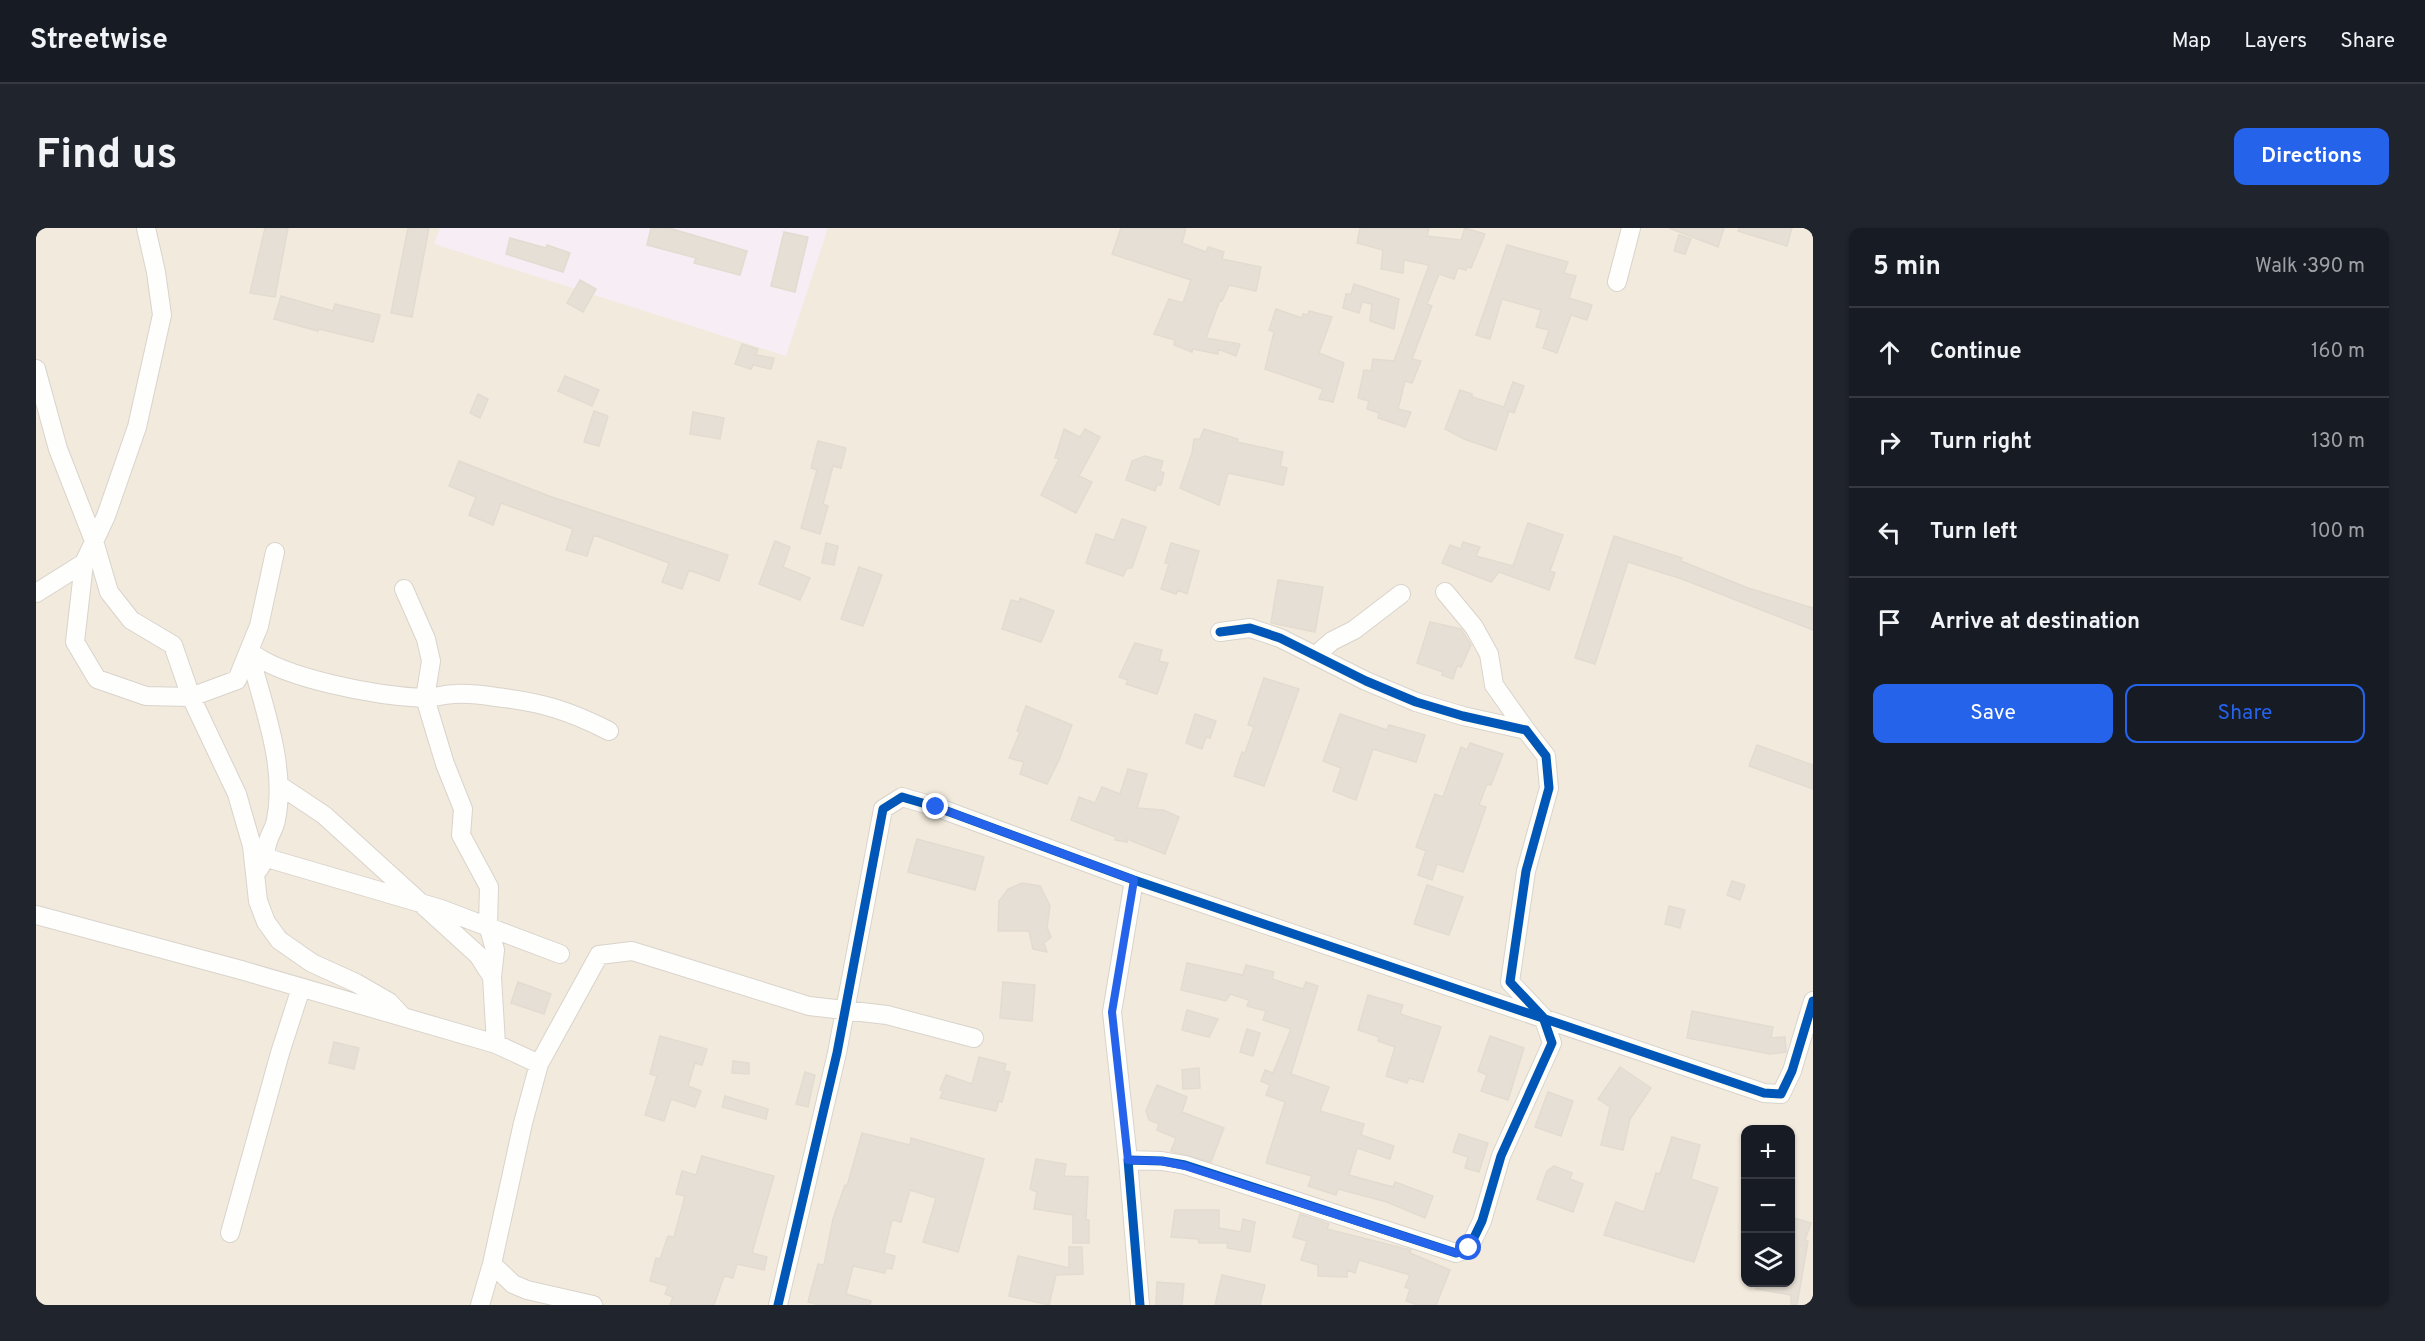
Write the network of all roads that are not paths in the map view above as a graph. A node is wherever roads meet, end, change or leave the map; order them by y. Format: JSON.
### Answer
{"nodes":[{"id":1,"x":146,"y":228,"type":"edge"},
{"id":2,"x":1631,"y":228,"type":"edge"},
{"id":3,"x":1617,"y":282,"type":"dead end"},
{"id":4,"x":36,"y":369,"type":"edge"},
{"id":5,"x":94,"y":542,"type":"junction"},
{"id":6,"x":275,"y":552,"type":"dead end"},
{"id":7,"x":84,"y":563,"type":"junction"},
{"id":8,"x":404,"y":588,"type":"dead end"},
{"id":9,"x":1445,"y":592,"type":"dead end"},
{"id":10,"x":36,"y":593,"type":"edge"},
{"id":11,"x":1401,"y":594,"type":"dead end"},
{"id":12,"x":1220,"y":632,"type":"dead end"},
{"id":13,"x":249,"y":651,"type":"junction"},
{"id":14,"x":1315,"y":656,"type":"junction"},
{"id":15,"x":191,"y":697,"type":"junction"},
{"id":16,"x":425,"y":698,"type":"junction"},
{"id":17,"x":1526,"y":730,"type":"junction"},
{"id":18,"x":609,"y":731,"type":"dead end"},
{"id":19,"x":279,"y":785,"type":"junction"},
{"id":20,"x":252,"y":846,"type":"junction"},
{"id":21,"x":267,"y":858,"type":"junction"},
{"id":22,"x":255,"y":874,"type":"junction"},
{"id":23,"x":1134,"y":880,"type":"junction"},
{"id":24,"x":415,"y":901,"type":"junction"},
{"id":25,"x":36,"y":915,"type":"edge"},
{"id":26,"x":488,"y":925,"type":"junction"},
{"id":27,"x":560,"y":954,"type":"dead end"},
{"id":28,"x":492,"y":977,"type":"junction"},
{"id":29,"x":301,"y":988,"type":"junction"},
{"id":30,"x":1813,"y":1001,"type":"edge"},
{"id":31,"x":846,"y":1008,"type":"junction"},
{"id":32,"x":403,"y":1017,"type":"junction"},
{"id":33,"x":1543,"y":1017,"type":"junction"},
{"id":34,"x":974,"y":1038,"type":"dead end"},
{"id":35,"x":496,"y":1044,"type":"junction"},
{"id":36,"x":539,"y":1064,"type":"junction"},
{"id":37,"x":1128,"y":1160,"type":"junction"},
{"id":38,"x":230,"y":1233,"type":"dead end"},
{"id":39,"x":492,"y":1264,"type":"junction"},
{"id":40,"x":480,"y":1305,"type":"edge"},
{"id":41,"x":593,"y":1305,"type":"edge"},
{"id":42,"x":778,"y":1305,"type":"edge"},
{"id":43,"x":1140,"y":1305,"type":"edge"}],
"edges":[{"from":1,"to":5,"type":"street"},
{"from":2,"to":3,"type":"street"},
{"from":4,"to":5,"type":"street"},
{"from":5,"to":7,"type":"street"},
{"from":5,"to":15,"type":"street"},
{"from":6,"to":13,"type":"street"},
{"from":7,"to":10,"type":"street"},
{"from":7,"to":15,"type":"street"},
{"from":8,"to":16,"type":"street"},
{"from":9,"to":17,"type":"street"},
{"from":11,"to":14,"type":"street"},
{"from":12,"to":14,"type":"street"},
{"from":13,"to":15,"type":"street"},
{"from":13,"to":16,"type":"street"},
{"from":13,"to":19,"type":"street"},
{"from":14,"to":17,"type":"street"},
{"from":15,"to":20,"type":"street"},
{"from":16,"to":18,"type":"street"},
{"from":16,"to":26,"type":"street"},
{"from":17,"to":33,"type":"street"},
{"from":19,"to":21,"type":"street"},
{"from":19,"to":24,"type":"street"},
{"from":20,"to":21,"type":"street"},
{"from":20,"to":22,"type":"street"},
{"from":21,"to":22,"type":"street"},
{"from":21,"to":24,"type":"street"},
{"from":22,"to":32,"type":"street"},
{"from":23,"to":31,"type":"street"},
{"from":23,"to":33,"type":"street"},
{"from":23,"to":37,"type":"street"},
{"from":24,"to":26,"type":"street"},
{"from":24,"to":28,"type":"street"},
{"from":25,"to":29,"type":"street"},
{"from":26,"to":27,"type":"street"},
{"from":26,"to":28,"type":"street"},
{"from":28,"to":35,"type":"street"},
{"from":29,"to":32,"type":"street"},
{"from":29,"to":38,"type":"street"},
{"from":30,"to":33,"type":"street"},
{"from":31,"to":34,"type":"street"},
{"from":31,"to":36,"type":"street"},
{"from":31,"to":42,"type":"street"},
{"from":32,"to":35,"type":"street"},
{"from":33,"to":37,"type":"street"},
{"from":35,"to":36,"type":"street"},
{"from":36,"to":39,"type":"street"},
{"from":37,"to":43,"type":"street"},
{"from":39,"to":40,"type":"street"},
{"from":39,"to":41,"type":"street"}]}
